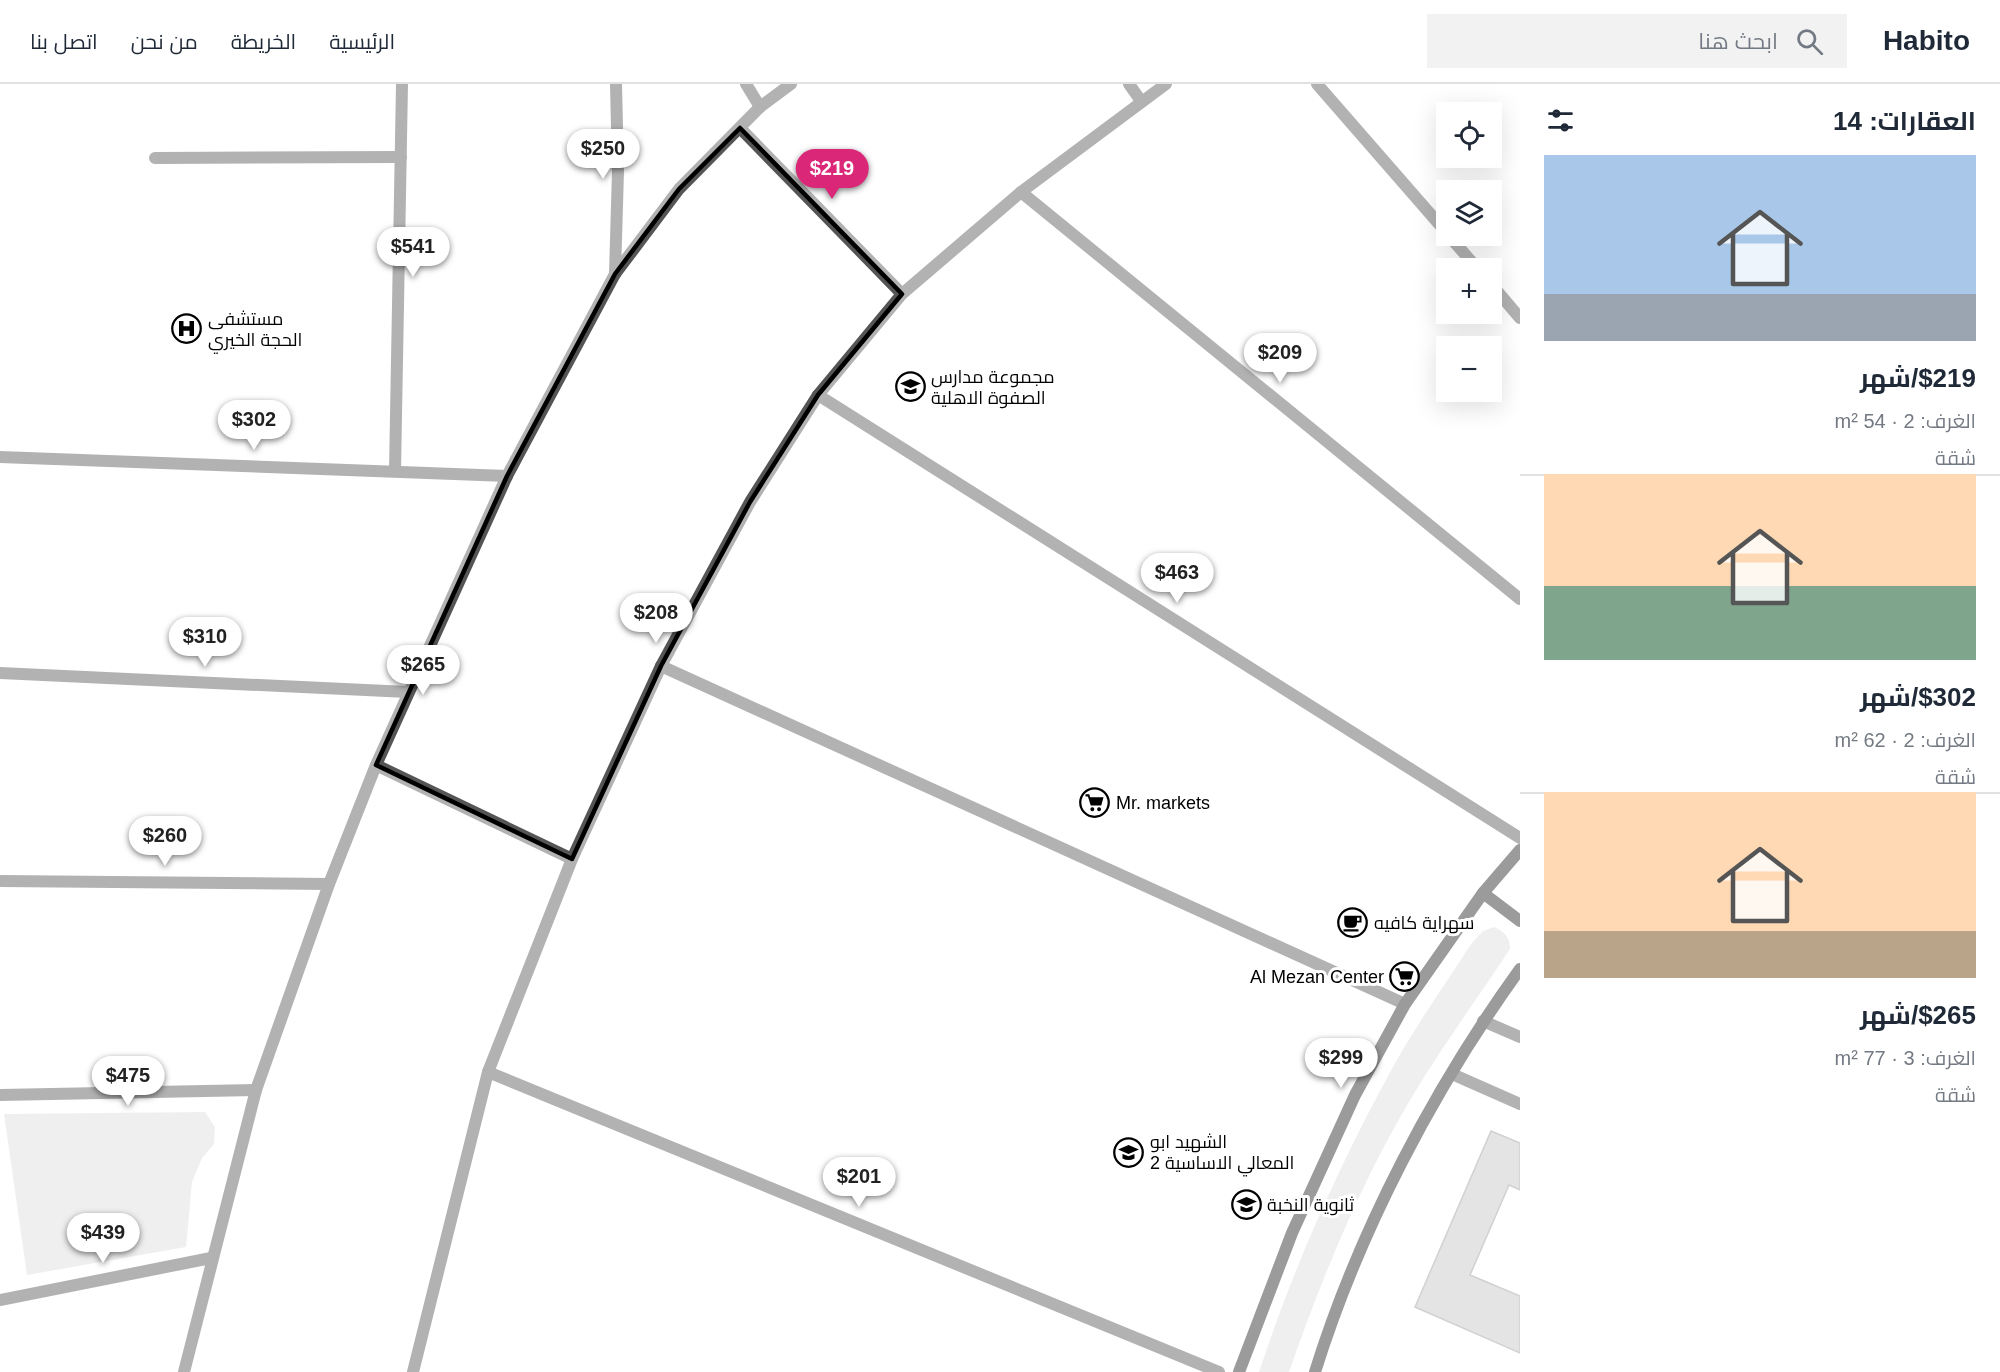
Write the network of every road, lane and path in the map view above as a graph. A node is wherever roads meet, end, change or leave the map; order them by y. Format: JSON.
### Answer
{"nodes":[{"id":1,"x":402,"y":84,"type":"edge"},
{"id":2,"x":616,"y":84,"type":"edge"},
{"id":3,"x":746,"y":84,"type":"edge"},
{"id":4,"x":791,"y":84,"type":"edge"},
{"id":5,"x":1128,"y":84,"type":"edge"},
{"id":6,"x":1166,"y":84,"type":"edge"},
{"id":7,"x":1317,"y":84,"type":"edge"},
{"id":8,"x":1141,"y":101,"type":"junction"},
{"id":9,"x":760,"y":106,"type":"junction"},
{"id":10,"x":740,"y":128,"type":"junction"},
{"id":11,"x":401,"y":157,"type":"junction"},
{"id":12,"x":155,"y":158,"type":"dead end"},
{"id":13,"x":1021,"y":192,"type":"junction"},
{"id":14,"x":1436,"y":221,"type":"edge"},
{"id":15,"x":1458,"y":246,"type":"edge"},
{"id":16,"x":1468,"y":258,"type":"edge"},
{"id":17,"x":615,"y":274,"type":"junction"},
{"id":18,"x":902,"y":294,"type":"junction"},
{"id":19,"x":1502,"y":297,"type":"edge"},
{"id":20,"x":1520,"y":318,"type":"edge"},
{"id":21,"x":818,"y":395,"type":"junction"},
{"id":22,"x":0,"y":457,"type":"edge"},
{"id":23,"x":395,"y":471,"type":"junction"},
{"id":24,"x":507,"y":476,"type":"junction"},
{"id":25,"x":1520,"y":599,"type":"edge"},
{"id":26,"x":661,"y":666,"type":"junction"},
{"id":27,"x":0,"y":673,"type":"edge"},
{"id":28,"x":408,"y":692,"type":"junction"},
{"id":29,"x":376,"y":765,"type":"junction"},
{"id":30,"x":1520,"y":838,"type":"edge"},
{"id":31,"x":1520,"y":850,"type":"edge"},
{"id":32,"x":572,"y":859,"type":"junction"},
{"id":33,"x":0,"y":881,"type":"edge"},
{"id":34,"x":329,"y":884,"type":"junction"},
{"id":35,"x":1483,"y":893,"type":"junction"},
{"id":36,"x":1520,"y":921,"type":"edge"},
{"id":37,"x":1520,"y":969,"type":"edge"},
{"id":38,"x":1405,"y":1004,"type":"junction"},
{"id":39,"x":1483,"y":1021,"type":"junction"},
{"id":40,"x":1520,"y":1037,"type":"edge"},
{"id":41,"x":488,"y":1072,"type":"junction"},
{"id":42,"x":1452,"y":1074,"type":"junction"},
{"id":43,"x":256,"y":1090,"type":"junction"},
{"id":44,"x":0,"y":1095,"type":"edge"},
{"id":45,"x":1520,"y":1104,"type":"edge"},
{"id":46,"x":212,"y":1258,"type":"junction"},
{"id":47,"x":0,"y":1300,"type":"edge"},
{"id":48,"x":416,"y":1371,"type":"edge"},
{"id":49,"x":1319,"y":1371,"type":"edge"},
{"id":50,"x":184,"y":1372,"type":"edge"},
{"id":51,"x":1219,"y":1372,"type":"edge"},
{"id":52,"x":1239,"y":1372,"type":"edge"}],
"edges":[{"from":1,"to":11,"type":"street"},
{"from":2,"to":17,"type":"street"},
{"from":3,"to":9,"type":"street"},
{"from":4,"to":9,"type":"street"},
{"from":5,"to":8,"type":"street"},
{"from":6,"to":8,"type":"street"},
{"from":7,"to":14,"type":"street"},
{"from":8,"to":13,"type":"street"},
{"from":9,"to":10,"type":"street"},
{"from":10,"to":17,"type":"street"},
{"from":10,"to":18,"type":"street"},
{"from":11,"to":12,"type":"street"},
{"from":11,"to":23,"type":"street"},
{"from":13,"to":18,"type":"street"},
{"from":13,"to":25,"type":"street"},
{"from":15,"to":16,"type":"street"},
{"from":17,"to":24,"type":"street"},
{"from":18,"to":21,"type":"street"},
{"from":19,"to":20,"type":"street"},
{"from":21,"to":26,"type":"street"},
{"from":21,"to":30,"type":"street"},
{"from":22,"to":23,"type":"street"},
{"from":23,"to":24,"type":"street"},
{"from":24,"to":28,"type":"street"},
{"from":26,"to":32,"type":"street"},
{"from":26,"to":38,"type":"street"},
{"from":27,"to":28,"type":"street"},
{"from":28,"to":29,"type":"street"},
{"from":29,"to":32,"type":"street"},
{"from":29,"to":34,"type":"street"},
{"from":31,"to":35,"type":"street"},
{"from":32,"to":41,"type":"street"},
{"from":33,"to":34,"type":"street"},
{"from":34,"to":43,"type":"street"},
{"from":35,"to":36,"type":"street"},
{"from":35,"to":38,"type":"street"},
{"from":37,"to":39,"type":"street"},
{"from":38,"to":52,"type":"street"},
{"from":39,"to":40,"type":"street"},
{"from":39,"to":42,"type":"street"},
{"from":41,"to":48,"type":"street"},
{"from":41,"to":51,"type":"street"},
{"from":42,"to":45,"type":"street"},
{"from":42,"to":49,"type":"street"},
{"from":43,"to":44,"type":"street"},
{"from":43,"to":46,"type":"street"},
{"from":46,"to":47,"type":"street"},
{"from":46,"to":50,"type":"street"}]}
